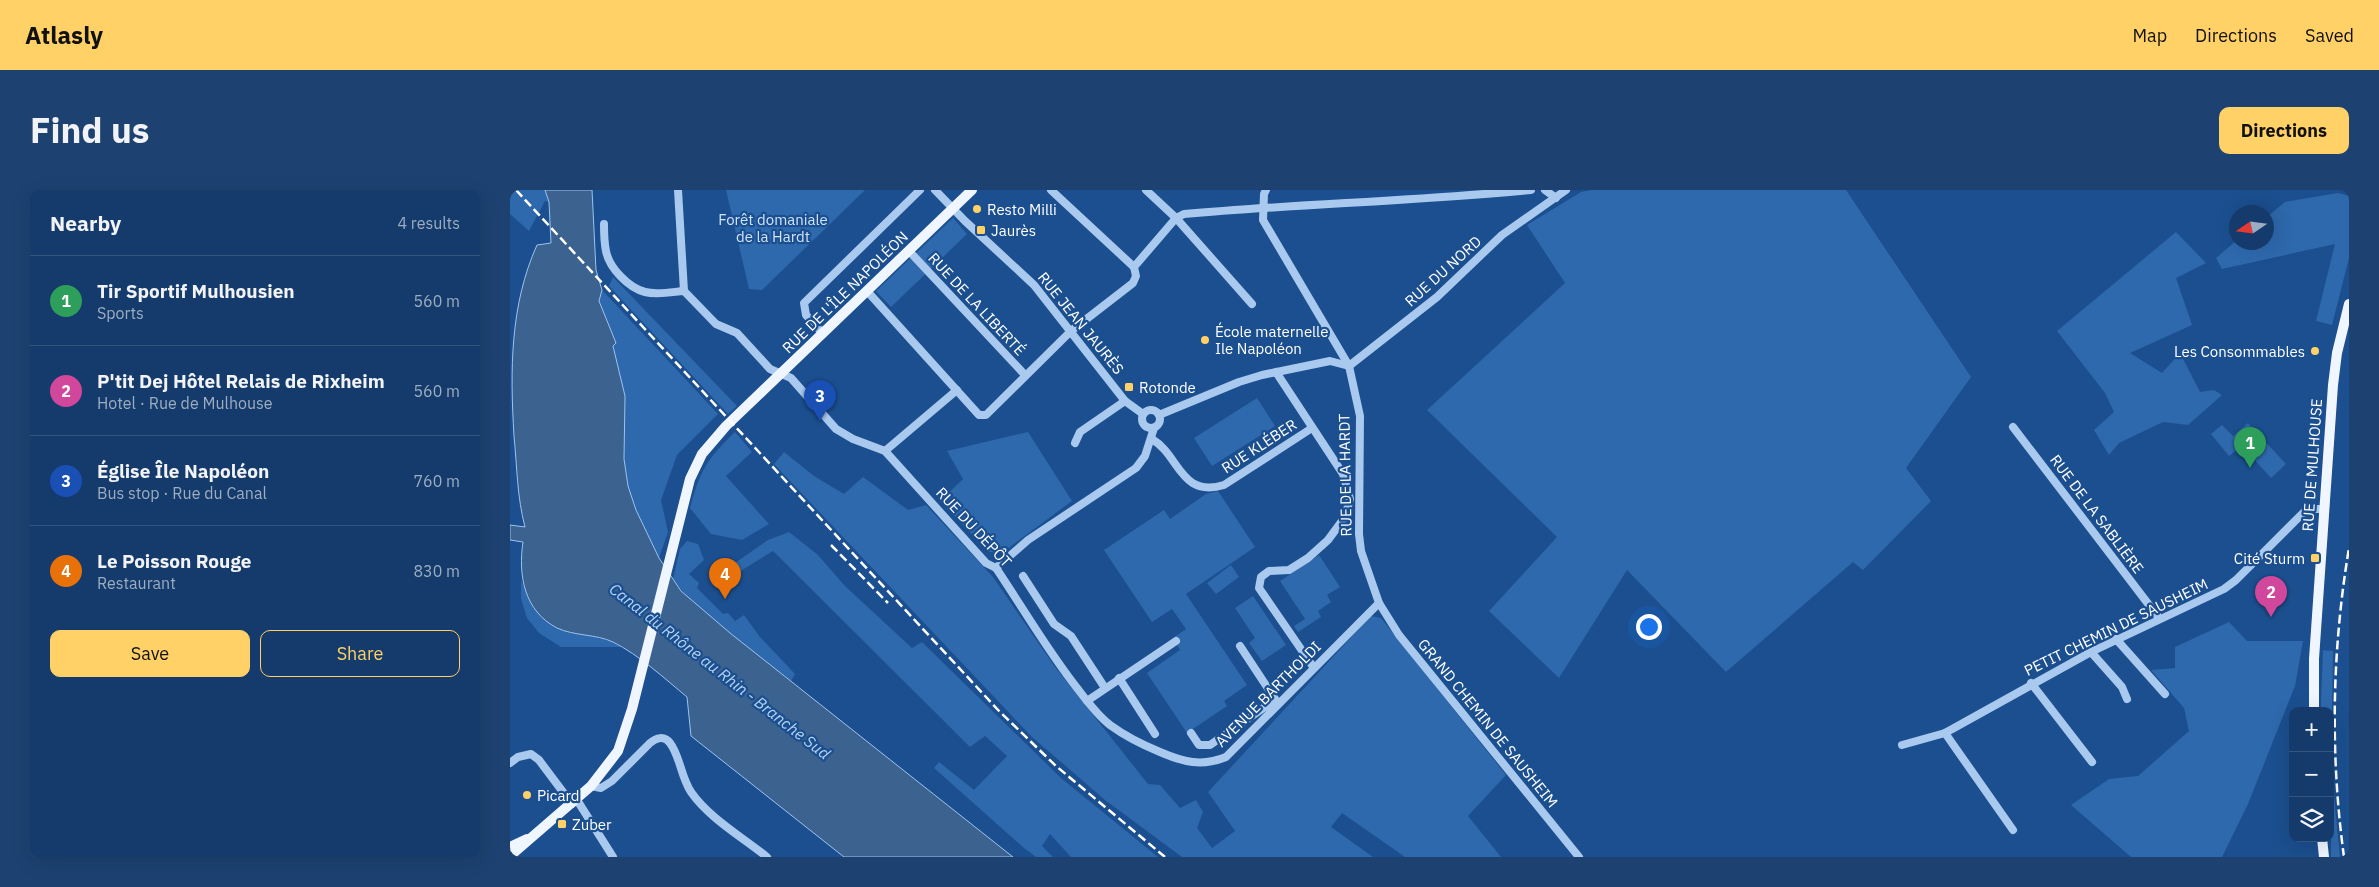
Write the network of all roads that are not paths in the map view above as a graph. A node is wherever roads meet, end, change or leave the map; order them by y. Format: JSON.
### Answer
{"nodes":[{"id":1,"x":678,"y":190,"type":"edge"},
{"id":2,"x":920,"y":190,"type":"edge"},
{"id":3,"x":935,"y":190,"type":"edge"},
{"id":4,"x":972,"y":190,"type":"edge"},
{"id":5,"x":1051,"y":190,"type":"edge"},
{"id":6,"x":1146,"y":190,"type":"edge"},
{"id":7,"x":1266,"y":190,"type":"edge"},
{"id":8,"x":1531,"y":190,"type":"edge"},
{"id":9,"x":1545,"y":190,"type":"edge"},
{"id":10,"x":1566,"y":190,"type":"edge"},
{"id":11,"x":1473,"y":193,"type":"edge"},
{"id":12,"x":1556,"y":198,"type":"junction"},
{"id":13,"x":952,"y":208,"type":"junction"},
{"id":14,"x":1262,"y":208,"type":"junction"},
{"id":15,"x":1176,"y":218,"type":"junction"},
{"id":16,"x":604,"y":224,"type":"dead end"},
{"id":17,"x":909,"y":251,"type":"junction"},
{"id":18,"x":1134,"y":267,"type":"junction"},
{"id":19,"x":684,"y":291,"type":"junction"},
{"id":20,"x":867,"y":291,"type":"junction"},
{"id":21,"x":1252,"y":304,"type":"dead end"},
{"id":22,"x":2349,"y":304,"type":"edge"},
{"id":23,"x":1071,"y":331,"type":"junction"},
{"id":24,"x":823,"y":334,"type":"junction"},
{"id":25,"x":2344,"y":342,"type":"edge"},
{"id":26,"x":1339,"y":346,"type":"junction"},
{"id":27,"x":1330,"y":361,"type":"junction"},
{"id":28,"x":1350,"y":366,"type":"junction"},
{"id":29,"x":1276,"y":372,"type":"junction"},
{"id":30,"x":781,"y":373,"type":"junction"},
{"id":31,"x":1025,"y":375,"type":"junction"},
{"id":32,"x":957,"y":390,"type":"junction"},
{"id":33,"x":1125,"y":401,"type":"junction"},
{"id":34,"x":1143,"y":414,"type":"junction"},
{"id":35,"x":1159,"y":415,"type":"junction"},
{"id":36,"x":2013,"y":427,"type":"dead end"},
{"id":37,"x":1154,"y":428,"type":"junction"},
{"id":38,"x":1312,"y":428,"type":"junction"},
{"id":39,"x":1152,"y":439,"type":"junction"},
{"id":40,"x":1075,"y":443,"type":"dead end"},
{"id":41,"x":886,"y":452,"type":"junction"},
{"id":42,"x":2324,"y":509,"type":"junction"},
{"id":43,"x":996,"y":568,"type":"junction"},
{"id":44,"x":1023,"y":576,"type":"dead end"},
{"id":45,"x":1379,"y":603,"type":"junction"},
{"id":46,"x":2159,"y":618,"type":"junction"},
{"id":47,"x":2116,"y":639,"type":"junction"},
{"id":48,"x":1176,"y":641,"type":"dead end"},
{"id":49,"x":1240,"y":646,"type":"dead end"},
{"id":50,"x":2091,"y":652,"type":"junction"},
{"id":51,"x":1314,"y":668,"type":"junction"},
{"id":52,"x":1119,"y":678,"type":"junction"},
{"id":53,"x":2031,"y":683,"type":"junction"},
{"id":54,"x":1105,"y":688,"type":"junction"},
{"id":55,"x":2165,"y":694,"type":"dead end"},
{"id":56,"x":2126,"y":699,"type":"dead end"},
{"id":57,"x":1087,"y":701,"type":"junction"},
{"id":58,"x":1277,"y":702,"type":"junction"},
{"id":59,"x":2314,"y":707,"type":"edge"},
{"id":60,"x":1231,"y":731,"type":"junction"},
{"id":61,"x":1191,"y":733,"type":"dead end"},
{"id":62,"x":1945,"y":733,"type":"junction"},
{"id":63,"x":1156,"y":734,"type":"dead end"},
{"id":64,"x":1239,"y":744,"type":"junction"},
{"id":65,"x":1902,"y":745,"type":"dead end"},
{"id":66,"x":2092,"y":762,"type":"dead end"},
{"id":67,"x":510,"y":763,"type":"edge"},
{"id":68,"x":592,"y":786,"type":"junction"},
{"id":69,"x":574,"y":802,"type":"junction"},
{"id":70,"x":2013,"y":830,"type":"dead end"},
{"id":71,"x":530,"y":838,"type":"junction"},
{"id":72,"x":2322,"y":842,"type":"edge"},
{"id":73,"x":510,"y":847,"type":"edge"},
{"id":74,"x":510,"y":856,"type":"edge"},
{"id":75,"x":613,"y":857,"type":"edge"},
{"id":76,"x":767,"y":857,"type":"edge"},
{"id":77,"x":1579,"y":857,"type":"edge"},
{"id":78,"x":2324,"y":857,"type":"edge"}],
"edges":[{"from":1,"to":19,"type":"street"},
{"from":2,"to":24,"type":"street"},
{"from":3,"to":13,"type":"street","name":"RUE JEAN JAURÈS"},
{"from":4,"to":13,"type":"main road","name":"RUE DE L'ÎLE NAPOLÉON"},
{"from":5,"to":18,"type":"street"},
{"from":6,"to":15,"type":"street"},
{"from":7,"to":14,"type":"street"},
{"from":8,"to":11,"type":"street"},
{"from":9,"to":12,"type":"street"},
{"from":10,"to":12,"type":"street","name":"RUE DU NORD"},
{"from":11,"to":14,"type":"street"},
{"from":12,"to":28,"type":"street","name":"RUE DU NORD"},
{"from":13,"to":17,"type":"main road","name":"RUE DE L'ÎLE NAPOLÉON"},
{"from":13,"to":23,"type":"street","name":"RUE JEAN JAURÈS"},
{"from":14,"to":15,"type":"street"},
{"from":14,"to":26,"type":"street","name":"RUE DE LA HARDT"},
{"from":15,"to":18,"type":"street"},
{"from":15,"to":21,"type":"street"},
{"from":16,"to":19,"type":"street"},
{"from":17,"to":20,"type":"main road","name":"RUE DE L'ÎLE NAPOLÉON"},
{"from":17,"to":31,"type":"street","name":"RUE DE LA LIBERTÉ"},
{"from":18,"to":23,"type":"street"},
{"from":19,"to":30,"type":"street"},
{"from":20,"to":24,"type":"main road","name":"RUE DE L'ÎLE NAPOLÉON"},
{"from":20,"to":32,"type":"street"},
{"from":22,"to":25,"type":"main road","name":"RUE DE MULHOUSE"},
{"from":23,"to":31,"type":"street"},
{"from":23,"to":33,"type":"street","name":"RUE JEAN JAURÈS"},
{"from":24,"to":30,"type":"main road","name":"RUE DE L'ÎLE NAPOLÉON"},
{"from":25,"to":42,"type":"main road","name":"RUE DE MULHOUSE"},
{"from":26,"to":27,"type":"street"},
{"from":26,"to":28,"type":"street","name":"RUE DE LA HARDT"},
{"from":27,"to":28,"type":"street"},
{"from":27,"to":29,"type":"street"},
{"from":28,"to":45,"type":"street","name":"RUE DE LA HARDT"},
{"from":29,"to":35,"type":"street"},
{"from":29,"to":38,"type":"street"},
{"from":30,"to":41,"type":"street"},
{"from":30,"to":68,"type":"main road","name":"RUE DE L'ÎLE NAPOLÉON"},
{"from":31,"to":32,"type":"street"},
{"from":32,"to":41,"type":"street"},
{"from":33,"to":34,"type":"street","name":"RUE JEAN JAURÈS"},
{"from":33,"to":40,"type":"street"},
{"from":34,"to":35,"type":"street"},
{"from":34,"to":37,"type":"street"},
{"from":35,"to":37,"type":"street"},
{"from":36,"to":46,"type":"street","name":"RUE DE LA SABLIÈRE"},
{"from":37,"to":39,"type":"street"},
{"from":38,"to":39,"type":"street","name":"RUE KLÉBER"},
{"from":38,"to":51,"type":"street"},
{"from":39,"to":43,"type":"street"},
{"from":41,"to":43,"type":"street","name":"RUE DU DÉPÔT"},
{"from":42,"to":46,"type":"street","name":"PETIT CHEMIN DE SAUSHEIM"},
{"from":42,"to":59,"type":"main road","name":"RUE DE MULHOUSE"},
{"from":43,"to":57,"type":"street","name":"RUE DU DÉPÔT"},
{"from":44,"to":54,"type":"street"},
{"from":45,"to":51,"type":"street","name":"AVENUE BARTHOLDI"},
{"from":45,"to":77,"type":"street","name":"GRAND CHEMIN DE SAUSHEIM"},
{"from":46,"to":47,"type":"street","name":"PETIT CHEMIN DE SAUSHEIM"},
{"from":47,"to":50,"type":"street","name":"PETIT CHEMIN DE SAUSHEIM"},
{"from":47,"to":55,"type":"street"},
{"from":48,"to":52,"type":"street"},
{"from":49,"to":58,"type":"street"},
{"from":50,"to":53,"type":"street","name":"PETIT CHEMIN DE SAUSHEIM"},
{"from":50,"to":56,"type":"street"},
{"from":51,"to":58,"type":"street","name":"AVENUE BARTHOLDI"},
{"from":52,"to":54,"type":"street"},
{"from":52,"to":63,"type":"street"},
{"from":53,"to":62,"type":"street","name":"PETIT CHEMIN DE SAUSHEIM"},
{"from":53,"to":66,"type":"street"},
{"from":54,"to":57,"type":"street"},
{"from":57,"to":64,"type":"street","name":"AVENUE BARTHOLDI"},
{"from":58,"to":60,"type":"street"},
{"from":58,"to":64,"type":"street","name":"AVENUE BARTHOLDI"},
{"from":60,"to":61,"type":"street"},
{"from":60,"to":64,"type":"street"},
{"from":62,"to":65,"type":"street","name":"PETIT CHEMIN DE SAUSHEIM"},
{"from":62,"to":70,"type":"street"},
{"from":67,"to":69,"type":"street"},
{"from":68,"to":69,"type":"main road","name":"RUE DE L'ÎLE NAPOLÉON"},
{"from":68,"to":76,"type":"street"},
{"from":69,"to":71,"type":"main road","name":"RUE DE L'ÎLE NAPOLÉON"},
{"from":69,"to":75,"type":"street"},
{"from":71,"to":73,"type":"main road"},
{"from":71,"to":74,"type":"main road"},
{"from":72,"to":78,"type":"main road"}]}
